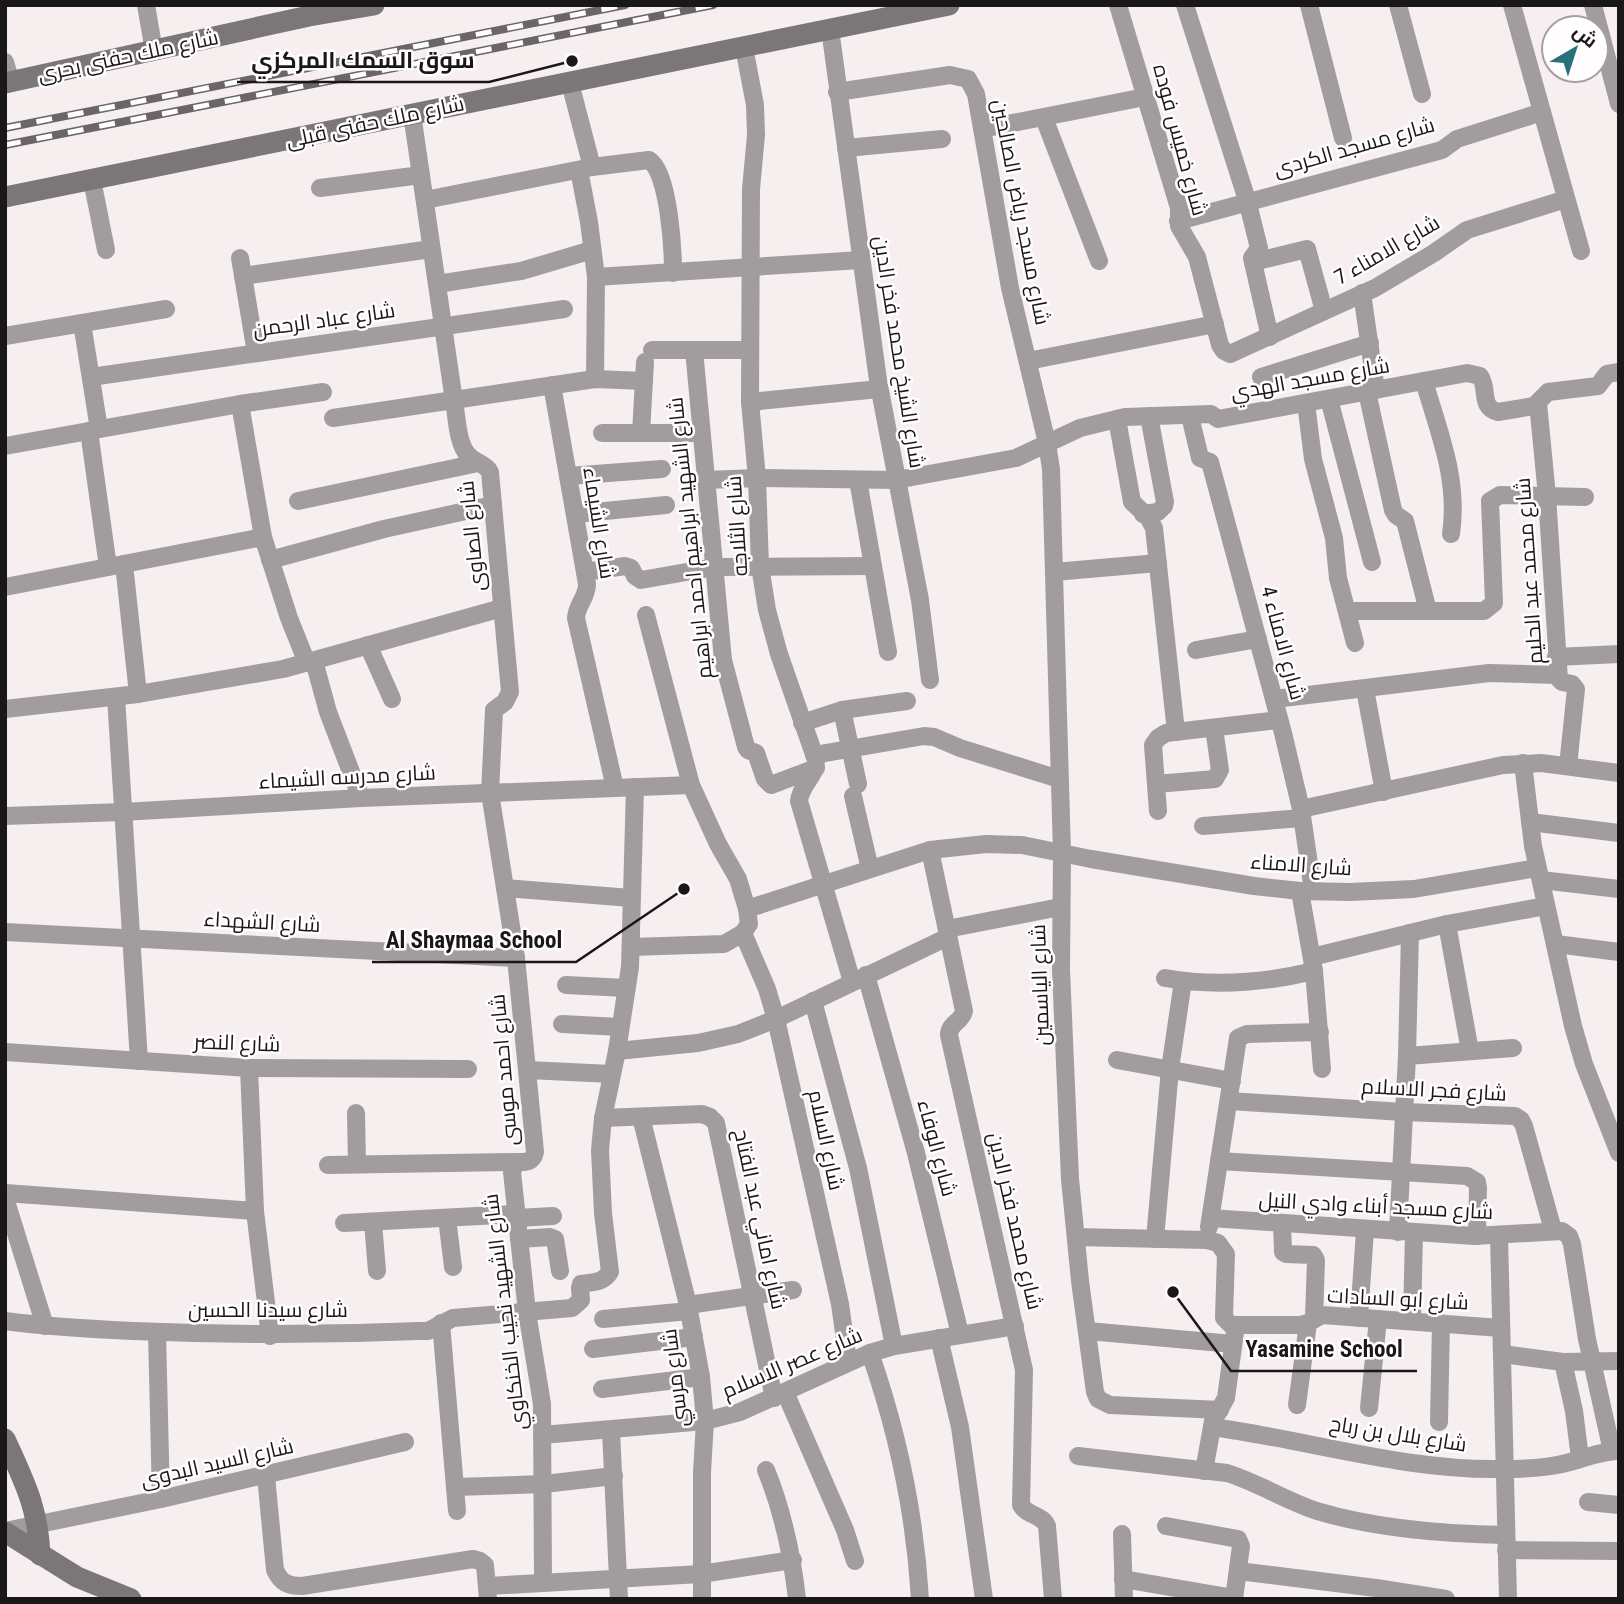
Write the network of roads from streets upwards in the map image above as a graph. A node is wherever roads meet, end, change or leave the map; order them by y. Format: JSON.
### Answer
{"nodes":[{"id":1,"x":146,"y":5,"type":"edge"},
{"id":2,"x":374,"y":5,"type":"edge"},
{"id":3,"x":950,"y":5,"type":"edge"},
{"id":4,"x":1118,"y":5,"type":"edge"},
{"id":5,"x":1185,"y":5,"type":"edge"},
{"id":6,"x":1309,"y":5,"type":"edge"},
{"id":7,"x":1398,"y":5,"type":"edge"},
{"id":8,"x":1512,"y":5,"type":"edge"},
{"id":9,"x":1593,"y":5,"type":"edge"},
{"id":10,"x":308,"y":11,"type":"edge"},
{"id":11,"x":830,"y":29,"type":"junction"},
{"id":12,"x":744,"y":47,"type":"junction"},
{"id":13,"x":154,"y":51,"type":"junction"},
{"id":14,"x":7,"y":75,"type":"edge"},
{"id":15,"x":570,"y":83,"type":"junction"},
{"id":16,"x":837,"y":92,"type":"junction"},
{"id":17,"x":1422,"y":94,"type":"dead end"},
{"id":18,"x":1146,"y":97,"type":"junction"},
{"id":19,"x":1619,"y":104,"type":"edge"},
{"id":20,"x":1542,"y":112,"type":"junction"},
{"id":21,"x":412,"y":114,"type":"junction"},
{"id":22,"x":1044,"y":118,"type":"junction"},
{"id":23,"x":982,"y":129,"type":"junction"},
{"id":24,"x":1343,"y":138,"type":"dead end"},
{"id":25,"x":942,"y":139,"type":"dead end"},
{"id":26,"x":846,"y":148,"type":"junction"},
{"id":27,"x":585,"y":169,"type":"junction"},
{"id":28,"x":421,"y":175,"type":"junction"},
{"id":29,"x":92,"y":180,"type":"junction"},
{"id":30,"x":320,"y":188,"type":"dead end"},
{"id":31,"x":5,"y":197,"type":"edge"},
{"id":32,"x":1566,"y":199,"type":"junction"},
{"id":33,"x":425,"y":200,"type":"junction"},
{"id":34,"x":1247,"y":200,"type":"junction"},
{"id":35,"x":1178,"y":220,"type":"junction"},
{"id":36,"x":431,"y":249,"type":"junction"},
{"id":37,"x":106,"y":250,"type":"dead end"},
{"id":38,"x":592,"y":250,"type":"junction"},
{"id":39,"x":1581,"y":251,"type":"dead end"},
{"id":40,"x":861,"y":260,"type":"junction"},
{"id":41,"x":1099,"y":261,"type":"dead end"},
{"id":42,"x":1253,"y":262,"type":"junction"},
{"id":43,"x":751,"y":267,"type":"junction"},
{"id":44,"x":673,"y":273,"type":"junction"},
{"id":45,"x":596,"y":277,"type":"junction"},
{"id":46,"x":437,"y":284,"type":"junction"},
{"id":47,"x":1362,"y":293,"type":"junction"},
{"id":48,"x":166,"y":309,"type":"dead end"},
{"id":49,"x":564,"y":309,"type":"dead end"},
{"id":50,"x":1324,"y":311,"type":"junction"},
{"id":51,"x":82,"y":323,"type":"junction"},
{"id":52,"x":1214,"y":324,"type":"junction"},
{"id":53,"x":443,"y":326,"type":"junction"},
{"id":54,"x":5,"y":336,"type":"edge"},
{"id":55,"x":1270,"y":337,"type":"junction"},
{"id":56,"x":1370,"y":343,"type":"junction"},
{"id":57,"x":694,"y":350,"type":"junction"},
{"id":58,"x":750,"y":350,"type":"junction"},
{"id":59,"x":256,"y":353,"type":"junction"},
{"id":60,"x":1236,"y":353,"type":"joint"},
{"id":61,"x":1028,"y":361,"type":"junction"},
{"id":62,"x":1619,"y":372,"type":"edge"},
{"id":63,"x":91,"y":377,"type":"junction"},
{"id":64,"x":1261,"y":377,"type":"dead end"},
{"id":65,"x":596,"y":379,"type":"junction"},
{"id":66,"x":644,"y":381,"type":"junction"},
{"id":67,"x":1424,"y":381,"type":"junction"},
{"id":68,"x":552,"y":385,"type":"junction"},
{"id":69,"x":879,"y":389,"type":"junction"},
{"id":70,"x":1371,"y":391,"type":"junction"},
{"id":71,"x":323,"y":392,"type":"dead end"},
{"id":72,"x":1329,"y":399,"type":"junction"},
{"id":73,"x":454,"y":401,"type":"junction"},
{"id":74,"x":750,"y":402,"type":"junction"},
{"id":75,"x":1306,"y":403,"type":"junction"},
{"id":76,"x":1538,"y":403,"type":"junction"},
{"id":77,"x":240,"y":404,"type":"junction"},
{"id":78,"x":1190,"y":415,"type":"junction"},
{"id":79,"x":1149,"y":416,"type":"junction"},
{"id":80,"x":333,"y":418,"type":"dead end"},
{"id":81,"x":1117,"y":419,"type":"junction"},
{"id":82,"x":94,"y":430,"type":"junction"},
{"id":83,"x":602,"y":433,"type":"dead end"},
{"id":84,"x":641,"y":433,"type":"junction"},
{"id":85,"x":701,"y":433,"type":"junction"},
{"id":86,"x":1047,"y":443,"type":"junction"},
{"id":87,"x":5,"y":446,"type":"edge"},
{"id":88,"x":478,"y":463,"type":"junction"},
{"id":89,"x":662,"y":469,"type":"dead end"},
{"id":90,"x":568,"y":476,"type":"junction"},
{"id":91,"x":757,"y":478,"type":"junction"},
{"id":92,"x":707,"y":480,"type":"junction"},
{"id":93,"x":858,"y":480,"type":"junction"},
{"id":94,"x":896,"y":480,"type":"junction"},
{"id":95,"x":1547,"y":496,"type":"junction"},
{"id":96,"x":1586,"y":497,"type":"dead end"},
{"id":97,"x":298,"y":501,"type":"dead end"},
{"id":98,"x":493,"y":505,"type":"junction"},
{"id":99,"x":666,"y":505,"type":"dead end"},
{"id":100,"x":575,"y":514,"type":"junction"},
{"id":101,"x":1143,"y":514,"type":"junction"},
{"id":102,"x":1451,"y":534,"type":"dead end"},
{"id":103,"x":263,"y":537,"type":"junction"},
{"id":104,"x":270,"y":560,"type":"junction"},
{"id":105,"x":1372,"y":562,"type":"dead end"},
{"id":106,"x":1158,"y":564,"type":"junction"},
{"id":107,"x":116,"y":566,"type":"junction"},
{"id":108,"x":760,"y":566,"type":"junction"},
{"id":109,"x":873,"y":566,"type":"junction"},
{"id":110,"x":715,"y":567,"type":"junction"},
{"id":111,"x":585,"y":572,"type":"junction"},
{"id":112,"x":1054,"y":572,"type":"junction"},
{"id":113,"x":5,"y":587,"type":"edge"},
{"id":114,"x":502,"y":608,"type":"junction"},
{"id":115,"x":1347,"y":611,"type":"junction"},
{"id":116,"x":1428,"y":611,"type":"junction"},
{"id":117,"x":646,"y":615,"type":"dead end"},
{"id":118,"x":1258,"y":639,"type":"junction"},
{"id":119,"x":1355,"y":643,"type":"dead end"},
{"id":120,"x":368,"y":645,"type":"junction"},
{"id":121,"x":1196,"y":650,"type":"dead end"},
{"id":122,"x":888,"y":652,"type":"dead end"},
{"id":123,"x":1619,"y":654,"type":"edge"},
{"id":124,"x":311,"y":662,"type":"junction"},
{"id":125,"x":1557,"y":666,"type":"junction"},
{"id":126,"x":930,"y":680,"type":"dead end"},
{"id":127,"x":1365,"y":689,"type":"junction"},
{"id":128,"x":138,"y":694,"type":"junction"},
{"id":129,"x":116,"y":697,"type":"junction"},
{"id":130,"x":392,"y":699,"type":"dead end"},
{"id":131,"x":1275,"y":699,"type":"junction"},
{"id":132,"x":907,"y":701,"type":"dead end"},
{"id":133,"x":5,"y":709,"type":"edge"},
{"id":134,"x":842,"y":710,"type":"junction"},
{"id":135,"x":1279,"y":720,"type":"junction"},
{"id":136,"x":802,"y":723,"type":"junction"},
{"id":137,"x":1214,"y":728,"type":"junction"},
{"id":138,"x":1176,"y":732,"type":"junction"},
{"id":139,"x":851,"y":749,"type":"junction"},
{"id":140,"x":815,"y":762,"type":"junction"},
{"id":141,"x":1523,"y":763,"type":"junction"},
{"id":142,"x":1568,"y":766,"type":"junction"},
{"id":143,"x":1619,"y":773,"type":"edge"},
{"id":144,"x":1059,"y":779,"type":"junction"},
{"id":145,"x":1156,"y":784,"type":"junction"},
{"id":146,"x":691,"y":785,"type":"junction"},
{"id":147,"x":635,"y":787,"type":"junction"},
{"id":148,"x":615,"y":788,"type":"junction"},
{"id":149,"x":1384,"y":792,"type":"junction"},
{"id":150,"x":490,"y":793,"type":"junction"},
{"id":151,"x":361,"y":797,"type":"junction"},
{"id":152,"x":1158,"y":811,"type":"dead end"},
{"id":153,"x":123,"y":812,"type":"junction"},
{"id":154,"x":1301,"y":814,"type":"junction"},
{"id":155,"x":5,"y":816,"type":"edge"},
{"id":156,"x":1530,"y":822,"type":"junction"},
{"id":157,"x":1203,"y":826,"type":"dead end"},
{"id":158,"x":1619,"y":833,"type":"edge"},
{"id":159,"x":930,"y":850,"type":"junction"},
{"id":160,"x":1062,"y":853,"type":"junction"},
{"id":161,"x":870,"y":869,"type":"junction"},
{"id":162,"x":1539,"y":874,"type":"junction"},
{"id":163,"x":822,"y":885,"type":"junction"},
{"id":164,"x":505,"y":888,"type":"junction"},
{"id":165,"x":1619,"y":889,"type":"edge"},
{"id":166,"x":1307,"y":891,"type":"junction"},
{"id":167,"x":631,"y":898,"type":"junction"},
{"id":168,"x":1546,"y":906,"type":"junction"},
{"id":169,"x":1060,"y":907,"type":"junction"},
{"id":170,"x":747,"y":909,"type":"junction"},
{"id":171,"x":1447,"y":924,"type":"junction"},
{"id":172,"x":5,"y":932,"type":"edge"},
{"id":173,"x":743,"y":933,"type":"junction"},
{"id":174,"x":947,"y":933,"type":"junction"},
{"id":175,"x":1410,"y":933,"type":"junction"},
{"id":176,"x":131,"y":938,"type":"junction"},
{"id":177,"x":1556,"y":944,"type":"junction"},
{"id":178,"x":631,"y":947,"type":"junction"},
{"id":179,"x":1619,"y":952,"type":"edge"},
{"id":180,"x":516,"y":958,"type":"junction"},
{"id":181,"x":1313,"y":964,"type":"junction"},
{"id":182,"x":859,"y":979,"type":"junction"},
{"id":183,"x":566,"y":985,"type":"dead end"},
{"id":184,"x":626,"y":988,"type":"junction"},
{"id":185,"x":813,"y":1001,"type":"junction"},
{"id":186,"x":776,"y":1019,"type":"junction"},
{"id":187,"x":562,"y":1024,"type":"dead end"},
{"id":188,"x":620,"y":1027,"type":"junction"},
{"id":189,"x":1320,"y":1032,"type":"junction"},
{"id":190,"x":1513,"y":1048,"type":"dead end"},
{"id":191,"x":617,"y":1051,"type":"junction"},
{"id":192,"x":1470,"y":1051,"type":"junction"},
{"id":193,"x":5,"y":1052,"type":"edge"},
{"id":194,"x":1407,"y":1056,"type":"junction"},
{"id":195,"x":1117,"y":1060,"type":"dead end"},
{"id":196,"x":139,"y":1061,"type":"junction"},
{"id":197,"x":249,"y":1068,"type":"junction"},
{"id":198,"x":468,"y":1069,"type":"dead end"},
{"id":199,"x":1170,"y":1069,"type":"junction"},
{"id":200,"x":1322,"y":1069,"type":"dead end"},
{"id":201,"x":528,"y":1070,"type":"junction"},
{"id":202,"x":611,"y":1074,"type":"junction"},
{"id":203,"x":1232,"y":1081,"type":"junction"},
{"id":204,"x":1228,"y":1101,"type":"junction"},
{"id":205,"x":1403,"y":1112,"type":"junction"},
{"id":206,"x":356,"y":1113,"type":"dead end"},
{"id":207,"x":641,"y":1117,"type":"junction"},
{"id":208,"x":603,"y":1118,"type":"junction"},
{"id":209,"x":1619,"y":1153,"type":"edge"},
{"id":210,"x":1219,"y":1161,"type":"junction"},
{"id":211,"x":516,"y":1162,"type":"junction"},
{"id":212,"x":357,"y":1164,"type":"junction"},
{"id":213,"x":328,"y":1165,"type":"dead end"},
{"id":214,"x":1401,"y":1172,"type":"junction"},
{"id":215,"x":5,"y":1196,"type":"edge"},
{"id":216,"x":256,"y":1210,"type":"junction"},
{"id":217,"x":517,"y":1216,"type":"junction"},
{"id":218,"x":553,"y":1216,"type":"dead end"},
{"id":219,"x":447,"y":1217,"type":"junction"},
{"id":220,"x":1210,"y":1218,"type":"junction"},
{"id":221,"x":373,"y":1222,"type":"junction"},
{"id":222,"x":344,"y":1223,"type":"dead end"},
{"id":223,"x":1282,"y":1223,"type":"junction"},
{"id":224,"x":1365,"y":1230,"type":"junction"},
{"id":225,"x":1553,"y":1230,"type":"junction"},
{"id":226,"x":1406,"y":1233,"type":"junction"},
{"id":227,"x":1477,"y":1236,"type":"junction"},
{"id":228,"x":1499,"y":1236,"type":"junction"},
{"id":229,"x":1076,"y":1237,"type":"junction"},
{"id":230,"x":1155,"y":1239,"type":"junction"},
{"id":231,"x":519,"y":1240,"type":"junction"},
{"id":232,"x":1207,"y":1241,"type":"junction"},
{"id":233,"x":453,"y":1267,"type":"dead end"},
{"id":234,"x":377,"y":1271,"type":"dead end"},
{"id":235,"x":560,"y":1271,"type":"dead end"},
{"id":236,"x":793,"y":1290,"type":"dead end"},
{"id":237,"x":754,"y":1294,"type":"junction"},
{"id":238,"x":689,"y":1308,"type":"junction"},
{"id":239,"x":527,"y":1312,"type":"junction"},
{"id":240,"x":1359,"y":1318,"type":"junction"},
{"id":241,"x":603,"y":1319,"type":"dead end"},
{"id":242,"x":1378,"y":1319,"type":"junction"},
{"id":243,"x":5,"y":1321,"type":"edge"},
{"id":244,"x":1311,"y":1321,"type":"junction"},
{"id":245,"x":1412,"y":1321,"type":"junction"},
{"id":246,"x":441,"y":1323,"type":"junction"},
{"id":247,"x":1441,"y":1323,"type":"junction"},
{"id":248,"x":1236,"y":1325,"type":"junction"},
{"id":249,"x":45,"y":1326,"type":"junction"},
{"id":250,"x":1015,"y":1326,"type":"junction"},
{"id":251,"x":1501,"y":1328,"type":"junction"},
{"id":252,"x":1088,"y":1331,"type":"junction"},
{"id":253,"x":158,"y":1332,"type":"junction"},
{"id":254,"x":960,"y":1334,"type":"junction"},
{"id":255,"x":270,"y":1336,"type":"junction"},
{"id":256,"x":694,"y":1337,"type":"junction"},
{"id":257,"x":939,"y":1338,"type":"junction"},
{"id":258,"x":1233,"y":1345,"type":"junction"},
{"id":259,"x":894,"y":1346,"type":"junction"},
{"id":260,"x":593,"y":1349,"type":"dead end"},
{"id":261,"x":870,"y":1353,"type":"junction"},
{"id":262,"x":1502,"y":1354,"type":"junction"},
{"id":263,"x":1619,"y":1361,"type":"edge"},
{"id":264,"x":848,"y":1362,"type":"junction"},
{"id":265,"x":1563,"y":1362,"type":"junction"},
{"id":266,"x":1592,"y":1363,"type":"junction"},
{"id":267,"x":701,"y":1377,"type":"junction"},
{"id":268,"x":602,"y":1389,"type":"dead end"},
{"id":269,"x":779,"y":1395,"type":"junction"},
{"id":270,"x":1297,"y":1405,"type":"dead end"},
{"id":271,"x":1369,"y":1408,"type":"dead end"},
{"id":272,"x":1220,"y":1410,"type":"junction"},
{"id":273,"x":705,"y":1421,"type":"junction"},
{"id":274,"x":1439,"y":1422,"type":"dead end"},
{"id":275,"x":1212,"y":1427,"type":"junction"},
{"id":276,"x":611,"y":1431,"type":"junction"},
{"id":277,"x":542,"y":1435,"type":"junction"},
{"id":278,"x":5,"y":1439,"type":"edge"},
{"id":279,"x":405,"y":1442,"type":"dead end"},
{"id":280,"x":1616,"y":1451,"type":"edge"},
{"id":281,"x":1078,"y":1456,"type":"dead end"},
{"id":282,"x":1580,"y":1458,"type":"junction"},
{"id":283,"x":1504,"y":1469,"type":"junction"},
{"id":284,"x":766,"y":1470,"type":"dead end"},
{"id":285,"x":1204,"y":1471,"type":"junction"},
{"id":286,"x":266,"y":1476,"type":"junction"},
{"id":287,"x":614,"y":1476,"type":"junction"},
{"id":288,"x":544,"y":1484,"type":"junction"},
{"id":289,"x":455,"y":1487,"type":"junction"},
{"id":290,"x":161,"y":1500,"type":"junction"},
{"id":291,"x":1588,"y":1502,"type":"dead end"},
{"id":292,"x":1619,"y":1505,"type":"edge"},
{"id":293,"x":457,"y":1511,"type":"dead end"},
{"id":294,"x":38,"y":1524,"type":"junction"},
{"id":295,"x":1167,"y":1527,"type":"dead end"},
{"id":296,"x":5,"y":1532,"type":"edge"},
{"id":297,"x":1122,"y":1534,"type":"dead end"},
{"id":298,"x":1506,"y":1542,"type":"junction"},
{"id":299,"x":1619,"y":1551,"type":"edge"},
{"id":300,"x":40,"y":1555,"type":"junction"},
{"id":301,"x":793,"y":1560,"type":"junction"},
{"id":302,"x":855,"y":1561,"type":"dead end"},
{"id":303,"x":1238,"y":1571,"type":"junction"},
{"id":304,"x":701,"y":1574,"type":"junction"},
{"id":305,"x":620,"y":1579,"type":"junction"},
{"id":306,"x":1123,"y":1579,"type":"junction"},
{"id":307,"x":543,"y":1583,"type":"junction"},
{"id":308,"x":488,"y":1592,"type":"edge"},
{"id":309,"x":121,"y":1597,"type":"edge"},
{"id":310,"x":619,"y":1599,"type":"edge"},
{"id":311,"x":702,"y":1599,"type":"edge"},
{"id":312,"x":797,"y":1599,"type":"edge"},
{"id":313,"x":920,"y":1599,"type":"edge"},
{"id":314,"x":984,"y":1599,"type":"edge"},
{"id":315,"x":1053,"y":1599,"type":"edge"},
{"id":316,"x":1124,"y":1599,"type":"edge"},
{"id":317,"x":1234,"y":1599,"type":"edge"},
{"id":318,"x":1446,"y":1599,"type":"edge"},
{"id":319,"x":1508,"y":1599,"type":"edge"}],
"edges":[{"from":1,"to":13,"type":"street"},
{"from":2,"to":10,"type":"street","name":"شارع ملك حفنى بحرى"},
{"from":3,"to":11,"type":"street","name":"شارع ملك حفنى قبلى"},
{"from":4,"to":18,"type":"street","name":"شارع خميس فوده"},
{"from":5,"to":34,"type":"street"},
{"from":6,"to":24,"type":"street"},
{"from":7,"to":17,"type":"street"},
{"from":8,"to":20,"type":"street"},
{"from":9,"to":19,"type":"street"},
{"from":10,"to":13,"type":"street","name":"شارع ملك حفنى بحرى"},
{"from":11,"to":12,"type":"street","name":"شارع ملك حفنى قبلى"},
{"from":11,"to":16,"type":"street","name":"شارع الشيخ محمد فخر الدين"},
{"from":12,"to":15,"type":"street","name":"شارع ملك حفنى قبلى"},
{"from":12,"to":43,"type":"street","name":"شارع الثلاجه"},
{"from":13,"to":14,"type":"street","name":"شارع ملك حفنى بحرى"},
{"from":15,"to":21,"type":"street","name":"شارع ملك حفنى قبلى"},
{"from":15,"to":27,"type":"street"},
{"from":16,"to":23,"type":"street","name":"شارع مسجد رياض الصالحين"},
{"from":16,"to":26,"type":"street","name":"شارع الشيخ محمد فخر الدين"},
{"from":18,"to":22,"type":"street"},
{"from":18,"to":35,"type":"street","name":"شارع خميس فوده"},
{"from":20,"to":32,"type":"street"},
{"from":20,"to":34,"type":"street","name":"شارع مسجد الكردى"},
{"from":21,"to":28,"type":"street","name":"شارع الصاوى"},
{"from":21,"to":29,"type":"street","name":"شارع ملك حفنى قبلى"},
{"from":22,"to":23,"type":"street"},
{"from":22,"to":41,"type":"street"},
{"from":23,"to":61,"type":"street","name":"شارع مسجد رياض الصالحين"},
{"from":25,"to":26,"type":"street"},
{"from":26,"to":40,"type":"street","name":"شارع الشيخ محمد فخر الدين"},
{"from":27,"to":33,"type":"street"},
{"from":27,"to":38,"type":"street"},
{"from":27,"to":44,"type":"street"},
{"from":28,"to":30,"type":"street"},
{"from":28,"to":33,"type":"street","name":"شارع الصاوى"},
{"from":29,"to":31,"type":"street","name":"شارع ملك حفنى قبلى"},
{"from":29,"to":37,"type":"street"},
{"from":32,"to":39,"type":"street"},
{"from":32,"to":47,"type":"street","name":"شارع الامناء 7"},
{"from":33,"to":36,"type":"street","name":"شارع الصاوى"},
{"from":34,"to":35,"type":"street","name":"شارع مسجد الكردى"},
{"from":34,"to":42,"type":"street"},
{"from":35,"to":52,"type":"street","name":"شارع خميس فوده"},
{"from":36,"to":46,"type":"street","name":"شارع الصاوى"},
{"from":36,"to":59,"type":"street"},
{"from":38,"to":45,"type":"street"},
{"from":38,"to":46,"type":"street"},
{"from":40,"to":43,"type":"street"},
{"from":40,"to":69,"type":"street","name":"شارع الشيخ محمد فخر الدين"},
{"from":42,"to":50,"type":"street"},
{"from":42,"to":55,"type":"street"},
{"from":43,"to":44,"type":"street"},
{"from":43,"to":58,"type":"street","name":"شارع الثلاجه"},
{"from":44,"to":45,"type":"street"},
{"from":45,"to":65,"type":"street"},
{"from":46,"to":53,"type":"street","name":"شارع الصاوى"},
{"from":47,"to":50,"type":"street","name":"شارع الامناء 7"},
{"from":47,"to":56,"type":"street"},
{"from":48,"to":51,"type":"street"},
{"from":49,"to":53,"type":"street","name":"شارع عباد الرحمن"},
{"from":50,"to":55,"type":"street","name":"شارع الامناء 7"},
{"from":51,"to":54,"type":"street"},
{"from":51,"to":63,"type":"street"},
{"from":52,"to":60,"type":"street","name":"شارع خميس فوده"},
{"from":52,"to":61,"type":"street"},
{"from":53,"to":59,"type":"street","name":"شارع عباد الرحمن"},
{"from":53,"to":73,"type":"street","name":"شارع الصاوى"},
{"from":55,"to":60,"type":"street","name":"شارع الامناء 7"},
{"from":56,"to":64,"type":"street"},
{"from":56,"to":70,"type":"street"},
{"from":57,"to":58,"type":"street"},
{"from":57,"to":66,"type":"street"},
{"from":57,"to":85,"type":"street","name":"شارع الشهيد ابراهيم احمد ابراهيم"},
{"from":58,"to":74,"type":"street","name":"شارع الثلاجه"},
{"from":59,"to":63,"type":"street","name":"شارع عباد الرحمن"},
{"from":61,"to":86,"type":"street","name":"شارع مسجد رياض الصالحين"},
{"from":62,"to":76,"type":"street","name":"شارع مسجد الهدي"},
{"from":63,"to":82,"type":"street"},
{"from":65,"to":66,"type":"street"},
{"from":65,"to":68,"type":"street"},
{"from":66,"to":84,"type":"street"},
{"from":67,"to":70,"type":"street","name":"شارع مسجد الهدي"},
{"from":67,"to":76,"type":"street","name":"شارع مسجد الهدي"},
{"from":67,"to":102,"type":"street"},
{"from":68,"to":73,"type":"street"},
{"from":68,"to":90,"type":"street","name":"شارع الشيماء"},
{"from":69,"to":74,"type":"street"},
{"from":69,"to":94,"type":"street","name":"شارع الشيخ محمد فخر الدين"},
{"from":70,"to":72,"type":"street","name":"شارع مسجد الهدي"},
{"from":70,"to":116,"type":"street"},
{"from":71,"to":77,"type":"street"},
{"from":72,"to":75,"type":"street","name":"شارع مسجد الهدي"},
{"from":72,"to":105,"type":"street"},
{"from":73,"to":80,"type":"street"},
{"from":73,"to":88,"type":"street","name":"شارع الصاوى"},
{"from":74,"to":91,"type":"street","name":"شارع الثلاجه"},
{"from":75,"to":78,"type":"street","name":"شارع مسجد الهدي"},
{"from":75,"to":115,"type":"street"},
{"from":76,"to":95,"type":"street","name":"شارع محمد عبد الحليم"},
{"from":77,"to":82,"type":"street"},
{"from":77,"to":103,"type":"street"},
{"from":78,"to":79,"type":"street","name":"شارع مسجد الهدي"},
{"from":78,"to":118,"type":"street","name":"شارع الامناء 4"},
{"from":79,"to":81,"type":"street","name":"شارع مسجد الهدي"},
{"from":79,"to":101,"type":"street"},
{"from":81,"to":86,"type":"street","name":"شارع مسجد الهدي"},
{"from":81,"to":101,"type":"street"},
{"from":82,"to":87,"type":"street"},
{"from":82,"to":107,"type":"street"},
{"from":83,"to":84,"type":"street"},
{"from":84,"to":85,"type":"street"},
{"from":85,"to":92,"type":"street","name":"شارع الشهيد ابراهيم احمد ابراهيم"},
{"from":86,"to":94,"type":"street","name":"شارع مسجد الهدي"},
{"from":86,"to":112,"type":"street","name":"شارع الياسمين"},
{"from":88,"to":97,"type":"street"},
{"from":88,"to":98,"type":"street","name":"شارع الصاوى"},
{"from":89,"to":90,"type":"street"},
{"from":90,"to":100,"type":"street","name":"شارع الشيماء"},
{"from":91,"to":92,"type":"street","name":"شارع مسجد الهدي"},
{"from":91,"to":93,"type":"street","name":"شارع مسجد الهدي"},
{"from":91,"to":108,"type":"street","name":"شارع الثلاجه"},
{"from":92,"to":110,"type":"street","name":"شارع الشهيد ابراهيم احمد ابراهيم"},
{"from":93,"to":94,"type":"street","name":"شارع مسجد الهدي"},
{"from":93,"to":109,"type":"street"},
{"from":94,"to":126,"type":"street","name":"شارع الشيخ محمد فخر الدين"},
{"from":95,"to":96,"type":"street"},
{"from":95,"to":116,"type":"street"},
{"from":95,"to":125,"type":"street","name":"شارع محمد عبد الحليم"},
{"from":98,"to":104,"type":"street"},
{"from":98,"to":114,"type":"street","name":"شارع الصاوى"},
{"from":99,"to":100,"type":"street"},
{"from":100,"to":111,"type":"street","name":"شارع الشيماء"},
{"from":101,"to":106,"type":"street"},
{"from":103,"to":104,"type":"street"},
{"from":103,"to":107,"type":"street"},
{"from":104,"to":124,"type":"street"},
{"from":106,"to":112,"type":"street"},
{"from":106,"to":138,"type":"street"},
{"from":107,"to":113,"type":"street"},
{"from":107,"to":128,"type":"street"},
{"from":108,"to":109,"type":"street"},
{"from":108,"to":110,"type":"street"},
{"from":108,"to":136,"type":"street","name":"شارع الثلاجه"},
{"from":109,"to":122,"type":"street"},
{"from":110,"to":111,"type":"street"},
{"from":110,"to":140,"type":"street","name":"شارع الشهيد ابراهيم احمد ابراهيم"},
{"from":111,"to":148,"type":"street","name":"شارع الشيماء"},
{"from":112,"to":144,"type":"street","name":"شارع الياسمين"},
{"from":114,"to":120,"type":"street"},
{"from":114,"to":150,"type":"street","name":"شارع الصاوى"},
{"from":115,"to":116,"type":"street"},
{"from":115,"to":119,"type":"street"},
{"from":117,"to":146,"type":"street"},
{"from":118,"to":121,"type":"street"},
{"from":118,"to":131,"type":"street","name":"شارع الامناء 4"},
{"from":120,"to":124,"type":"street"},
{"from":120,"to":130,"type":"street"},
{"from":123,"to":125,"type":"street"},
{"from":124,"to":128,"type":"street"},
{"from":124,"to":151,"type":"street"},
{"from":125,"to":127,"type":"street"},
{"from":125,"to":142,"type":"street","name":"شارع محمد عبد الحليم"},
{"from":127,"to":131,"type":"street"},
{"from":127,"to":149,"type":"street"},
{"from":128,"to":129,"type":"street"},
{"from":129,"to":133,"type":"street"},
{"from":129,"to":153,"type":"street"},
{"from":131,"to":135,"type":"street","name":"شارع الامناء 4"},
{"from":132,"to":134,"type":"street"},
{"from":134,"to":136,"type":"street"},
{"from":134,"to":139,"type":"street"},
{"from":135,"to":137,"type":"street"},
{"from":135,"to":154,"type":"street","name":"شارع الامناء 4"},
{"from":136,"to":140,"type":"street","name":"شارع الثلاجه"},
{"from":137,"to":138,"type":"street"},
{"from":137,"to":145,"type":"street"},
{"from":138,"to":145,"type":"street"},
{"from":139,"to":140,"type":"street"},
{"from":139,"to":144,"type":"street"},
{"from":139,"to":161,"type":"street"},
{"from":140,"to":163,"type":"street"},
{"from":141,"to":142,"type":"street"},
{"from":141,"to":149,"type":"street"},
{"from":141,"to":156,"type":"street"},
{"from":142,"to":143,"type":"street"},
{"from":144,"to":160,"type":"street","name":"شارع الياسمين"},
{"from":145,"to":152,"type":"street"},
{"from":146,"to":147,"type":"street","name":"شارع مدرسه الشيماء"},
{"from":146,"to":170,"type":"street"},
{"from":147,"to":148,"type":"street","name":"شارع مدرسه الشيماء"},
{"from":147,"to":167,"type":"street"},
{"from":148,"to":150,"type":"street","name":"شارع مدرسه الشيماء"},
{"from":149,"to":154,"type":"street"},
{"from":150,"to":151,"type":"street","name":"شارع مدرسه الشيماء"},
{"from":150,"to":164,"type":"street","name":"شارع احمد موسى"},
{"from":151,"to":153,"type":"street","name":"شارع مدرسه الشيماء"},
{"from":153,"to":155,"type":"street","name":"شارع مدرسه الشيماء"},
{"from":153,"to":176,"type":"street"},
{"from":154,"to":157,"type":"street"},
{"from":154,"to":166,"type":"street","name":"شارع الامناء 4"},
{"from":156,"to":158,"type":"street"},
{"from":156,"to":162,"type":"street"},
{"from":159,"to":160,"type":"street","name":"شارع الامناء"},
{"from":159,"to":161,"type":"street","name":"شارع الامناء"},
{"from":159,"to":174,"type":"street","name":"شارع محمد فخر الدين"},
{"from":160,"to":166,"type":"street","name":"شارع الامناء"},
{"from":160,"to":169,"type":"street","name":"شارع الياسمين"},
{"from":161,"to":163,"type":"street","name":"شارع الامناء"},
{"from":162,"to":165,"type":"street","name":"شارع الامناء"},
{"from":162,"to":166,"type":"street","name":"شارع الامناء"},
{"from":162,"to":168,"type":"street"},
{"from":163,"to":170,"type":"street","name":"شارع الامناء"},
{"from":163,"to":182,"type":"street"},
{"from":164,"to":167,"type":"street"},
{"from":164,"to":180,"type":"street","name":"شارع احمد موسى"},
{"from":166,"to":181,"type":"street","name":"شارع الامناء 4"},
{"from":167,"to":178,"type":"street"},
{"from":168,"to":171,"type":"street"},
{"from":168,"to":177,"type":"street"},
{"from":169,"to":174,"type":"street"},
{"from":169,"to":229,"type":"street","name":"شارع الياسمين"},
{"from":170,"to":173,"type":"street"},
{"from":171,"to":175,"type":"street"},
{"from":171,"to":192,"type":"street"},
{"from":172,"to":176,"type":"street","name":"شارع الشهداء"},
{"from":173,"to":178,"type":"street"},
{"from":173,"to":186,"type":"street","name":"شارع السلام"},
{"from":174,"to":182,"type":"street"},
{"from":174,"to":250,"type":"street","name":"شارع محمد فخر الدين"},
{"from":175,"to":181,"type":"street"},
{"from":175,"to":194,"type":"street"},
{"from":176,"to":180,"type":"street","name":"شارع الشهداء"},
{"from":176,"to":196,"type":"street"},
{"from":177,"to":179,"type":"street"},
{"from":177,"to":209,"type":"street"},
{"from":178,"to":184,"type":"street"},
{"from":180,"to":201,"type":"street","name":"شارع احمد موسى"},
{"from":181,"to":189,"type":"street","name":"شارع الامناء 4"},
{"from":181,"to":199,"type":"street"},
{"from":182,"to":185,"type":"street"},
{"from":182,"to":254,"type":"street","name":"شارع الوفاء"},
{"from":183,"to":184,"type":"street"},
{"from":184,"to":188,"type":"street"},
{"from":185,"to":186,"type":"street"},
{"from":185,"to":259,"type":"street"},
{"from":186,"to":191,"type":"street"},
{"from":186,"to":264,"type":"street","name":"شارع السلام"},
{"from":187,"to":188,"type":"street"},
{"from":188,"to":191,"type":"street"},
{"from":189,"to":200,"type":"street","name":"شارع الامناء 4"},
{"from":189,"to":203,"type":"street"},
{"from":190,"to":192,"type":"street"},
{"from":191,"to":202,"type":"street"},
{"from":192,"to":194,"type":"street"},
{"from":193,"to":196,"type":"street","name":"شارع النصر"},
{"from":194,"to":205,"type":"street"},
{"from":195,"to":199,"type":"street"},
{"from":196,"to":197,"type":"street","name":"شارع النصر"},
{"from":197,"to":198,"type":"street","name":"شارع النصر"},
{"from":197,"to":216,"type":"street"},
{"from":199,"to":203,"type":"street"},
{"from":199,"to":230,"type":"street"},
{"from":201,"to":202,"type":"street"},
{"from":201,"to":211,"type":"street","name":"شارع احمد موسى"},
{"from":202,"to":208,"type":"street"},
{"from":203,"to":204,"type":"street"},
{"from":204,"to":205,"type":"street","name":"شارع فجر الاسلام"},
{"from":204,"to":210,"type":"street"},
{"from":205,"to":214,"type":"street"},
{"from":205,"to":225,"type":"street","name":"شارع فجر الاسلام"},
{"from":206,"to":212,"type":"street"},
{"from":207,"to":208,"type":"street","name":"شارع اماني عبد الفتاح"},
{"from":207,"to":237,"type":"street","name":"شارع اماني عبد الفتاح"},
{"from":207,"to":238,"type":"street","name":"شارع مرسي"},
{"from":208,"to":239,"type":"street","name":"شارع سيدنا الحسين"},
{"from":210,"to":214,"type":"street"},
{"from":210,"to":220,"type":"street"},
{"from":211,"to":212,"type":"street"},
{"from":211,"to":217,"type":"street","name":"شارع الشهيد نجيب الخنكاوي"},
{"from":212,"to":213,"type":"street"},
{"from":214,"to":226,"type":"street"},
{"from":214,"to":227,"type":"street"},
{"from":215,"to":216,"type":"street"},
{"from":215,"to":249,"type":"street"},
{"from":216,"to":255,"type":"street"},
{"from":217,"to":218,"type":"street"},
{"from":217,"to":219,"type":"street"},
{"from":217,"to":231,"type":"street","name":"شارع الشهيد نجيب الخنكاوي"},
{"from":219,"to":221,"type":"street"},
{"from":219,"to":233,"type":"street"},
{"from":220,"to":223,"type":"street","name":"شارع مسجد أبناء وادي النيل"},
{"from":220,"to":232,"type":"street"},
{"from":221,"to":222,"type":"street"},
{"from":221,"to":234,"type":"street"},
{"from":223,"to":224,"type":"street","name":"شارع مسجد أبناء وادي النيل"},
{"from":223,"to":244,"type":"street"},
{"from":224,"to":226,"type":"street","name":"شارع مسجد أبناء وادي النيل"},
{"from":224,"to":240,"type":"street"},
{"from":225,"to":228,"type":"street","name":"شارع مسجد أبناء وادي النيل"},
{"from":225,"to":266,"type":"street"},
{"from":226,"to":227,"type":"street","name":"شارع مسجد أبناء وادي النيل"},
{"from":226,"to":245,"type":"street"},
{"from":227,"to":228,"type":"street","name":"شارع مسجد أبناء وادي النيل"},
{"from":228,"to":251,"type":"street"},
{"from":229,"to":230,"type":"street"},
{"from":229,"to":252,"type":"street","name":"شارع الياسمين"},
{"from":230,"to":232,"type":"street"},
{"from":231,"to":235,"type":"street"},
{"from":231,"to":239,"type":"street","name":"شارع الشهيد نجيب الخنكاوي"},
{"from":232,"to":248,"type":"street"},
{"from":236,"to":237,"type":"street"},
{"from":237,"to":238,"type":"street"},
{"from":237,"to":269,"type":"street","name":"شارع اماني عبد الفتاح"},
{"from":238,"to":241,"type":"street"},
{"from":238,"to":256,"type":"street","name":"شارع مرسي"},
{"from":239,"to":246,"type":"street","name":"شارع سيدنا الحسين"},
{"from":239,"to":277,"type":"street","name":"شارع الشهيد نجيب الخنكاوي"},
{"from":240,"to":242,"type":"street","name":"شارع ابو السادات"},
{"from":240,"to":244,"type":"street","name":"شارع ابو السادات"},
{"from":242,"to":245,"type":"street","name":"شارع ابو السادات"},
{"from":242,"to":271,"type":"street"},
{"from":243,"to":249,"type":"street","name":"شارع سيدنا الحسين"},
{"from":244,"to":248,"type":"street","name":"شارع ابو السادات"},
{"from":244,"to":270,"type":"street"},
{"from":245,"to":247,"type":"street","name":"شارع ابو السادات"},
{"from":246,"to":255,"type":"street","name":"شارع سيدنا الحسين"},
{"from":246,"to":289,"type":"street"},
{"from":247,"to":251,"type":"street","name":"شارع ابو السادات"},
{"from":247,"to":274,"type":"street"},
{"from":248,"to":258,"type":"street"},
{"from":249,"to":253,"type":"street","name":"شارع سيدنا الحسين"},
{"from":250,"to":254,"type":"street","name":"شارع عصر الاسلام"},
{"from":250,"to":315,"type":"street","name":"شارع محمد فخر الدين"},
{"from":251,"to":262,"type":"street"},
{"from":252,"to":258,"type":"street"},
{"from":252,"to":272,"type":"street","name":"شارع الياسمين"},
{"from":253,"to":255,"type":"street","name":"شارع سيدنا الحسين"},
{"from":253,"to":290,"type":"street"},
{"from":254,"to":257,"type":"street","name":"شارع عصر الاسلام"},
{"from":256,"to":260,"type":"street"},
{"from":256,"to":267,"type":"street","name":"شارع مرسي"},
{"from":257,"to":259,"type":"street","name":"شارع عصر الاسلام"},
{"from":257,"to":314,"type":"street"},
{"from":258,"to":272,"type":"street"},
{"from":259,"to":261,"type":"street","name":"شارع عصر الاسلام"},
{"from":261,"to":264,"type":"street","name":"شارع عصر الاسلام"},
{"from":261,"to":313,"type":"street"},
{"from":262,"to":265,"type":"street"},
{"from":262,"to":283,"type":"street"},
{"from":263,"to":266,"type":"street"},
{"from":264,"to":269,"type":"street","name":"شارع عصر الاسلام"},
{"from":265,"to":266,"type":"street"},
{"from":265,"to":282,"type":"street"},
{"from":266,"to":280,"type":"street"},
{"from":267,"to":268,"type":"street"},
{"from":267,"to":273,"type":"street","name":"شارع مرسي"},
{"from":269,"to":273,"type":"street","name":"شارع عصر الاسلام"},
{"from":269,"to":302,"type":"street","name":"شارع اماني عبد الفتاح"},
{"from":272,"to":275,"type":"street"},
{"from":273,"to":276,"type":"street","name":"شارع عصر الاسلام"},
{"from":273,"to":304,"type":"street","name":"شارع مرسي"},
{"from":275,"to":283,"type":"street","name":"شارع بلال بن رباح"},
{"from":275,"to":285,"type":"street"},
{"from":276,"to":277,"type":"street","name":"شارع عصر الاسلام"},
{"from":276,"to":287,"type":"street"},
{"from":277,"to":288,"type":"street","name":"شارع الشهيد نجيب الخنكاوي"},
{"from":278,"to":294,"type":"street"},
{"from":279,"to":286,"type":"street","name":"شارع السيد البدوى"},
{"from":280,"to":282,"type":"street","name":"شارع بلال بن رباح"},
{"from":281,"to":285,"type":"street"},
{"from":282,"to":283,"type":"street","name":"شارع بلال بن رباح"},
{"from":283,"to":298,"type":"street"},
{"from":284,"to":301,"type":"street"},
{"from":285,"to":298,"type":"street"},
{"from":286,"to":290,"type":"street","name":"شارع السيد البدوى"},
{"from":286,"to":308,"type":"street"},
{"from":287,"to":288,"type":"street"},
{"from":287,"to":305,"type":"street"},
{"from":288,"to":289,"type":"street"},
{"from":288,"to":307,"type":"street","name":"شارع الشهيد نجيب الخنكاوي"},
{"from":289,"to":293,"type":"street"},
{"from":290,"to":294,"type":"street","name":"شارع السيد البدوى"},
{"from":291,"to":292,"type":"street"},
{"from":294,"to":296,"type":"street","name":"شارع السيد البدوى"},
{"from":294,"to":300,"type":"street"},
{"from":295,"to":303,"type":"street"},
{"from":296,"to":300,"type":"street"},
{"from":297,"to":306,"type":"street"},
{"from":298,"to":299,"type":"street"},
{"from":298,"to":319,"type":"street"},
{"from":300,"to":309,"type":"street"},
{"from":301,"to":304,"type":"street"},
{"from":301,"to":312,"type":"street"},
{"from":303,"to":317,"type":"street"},
{"from":303,"to":318,"type":"street"},
{"from":304,"to":305,"type":"street"},
{"from":304,"to":311,"type":"street","name":"شارع مرسي"},
{"from":305,"to":307,"type":"street"},
{"from":305,"to":310,"type":"street"},
{"from":306,"to":316,"type":"street"},
{"from":306,"to":317,"type":"street"},
{"from":307,"to":308,"type":"street"}]}
